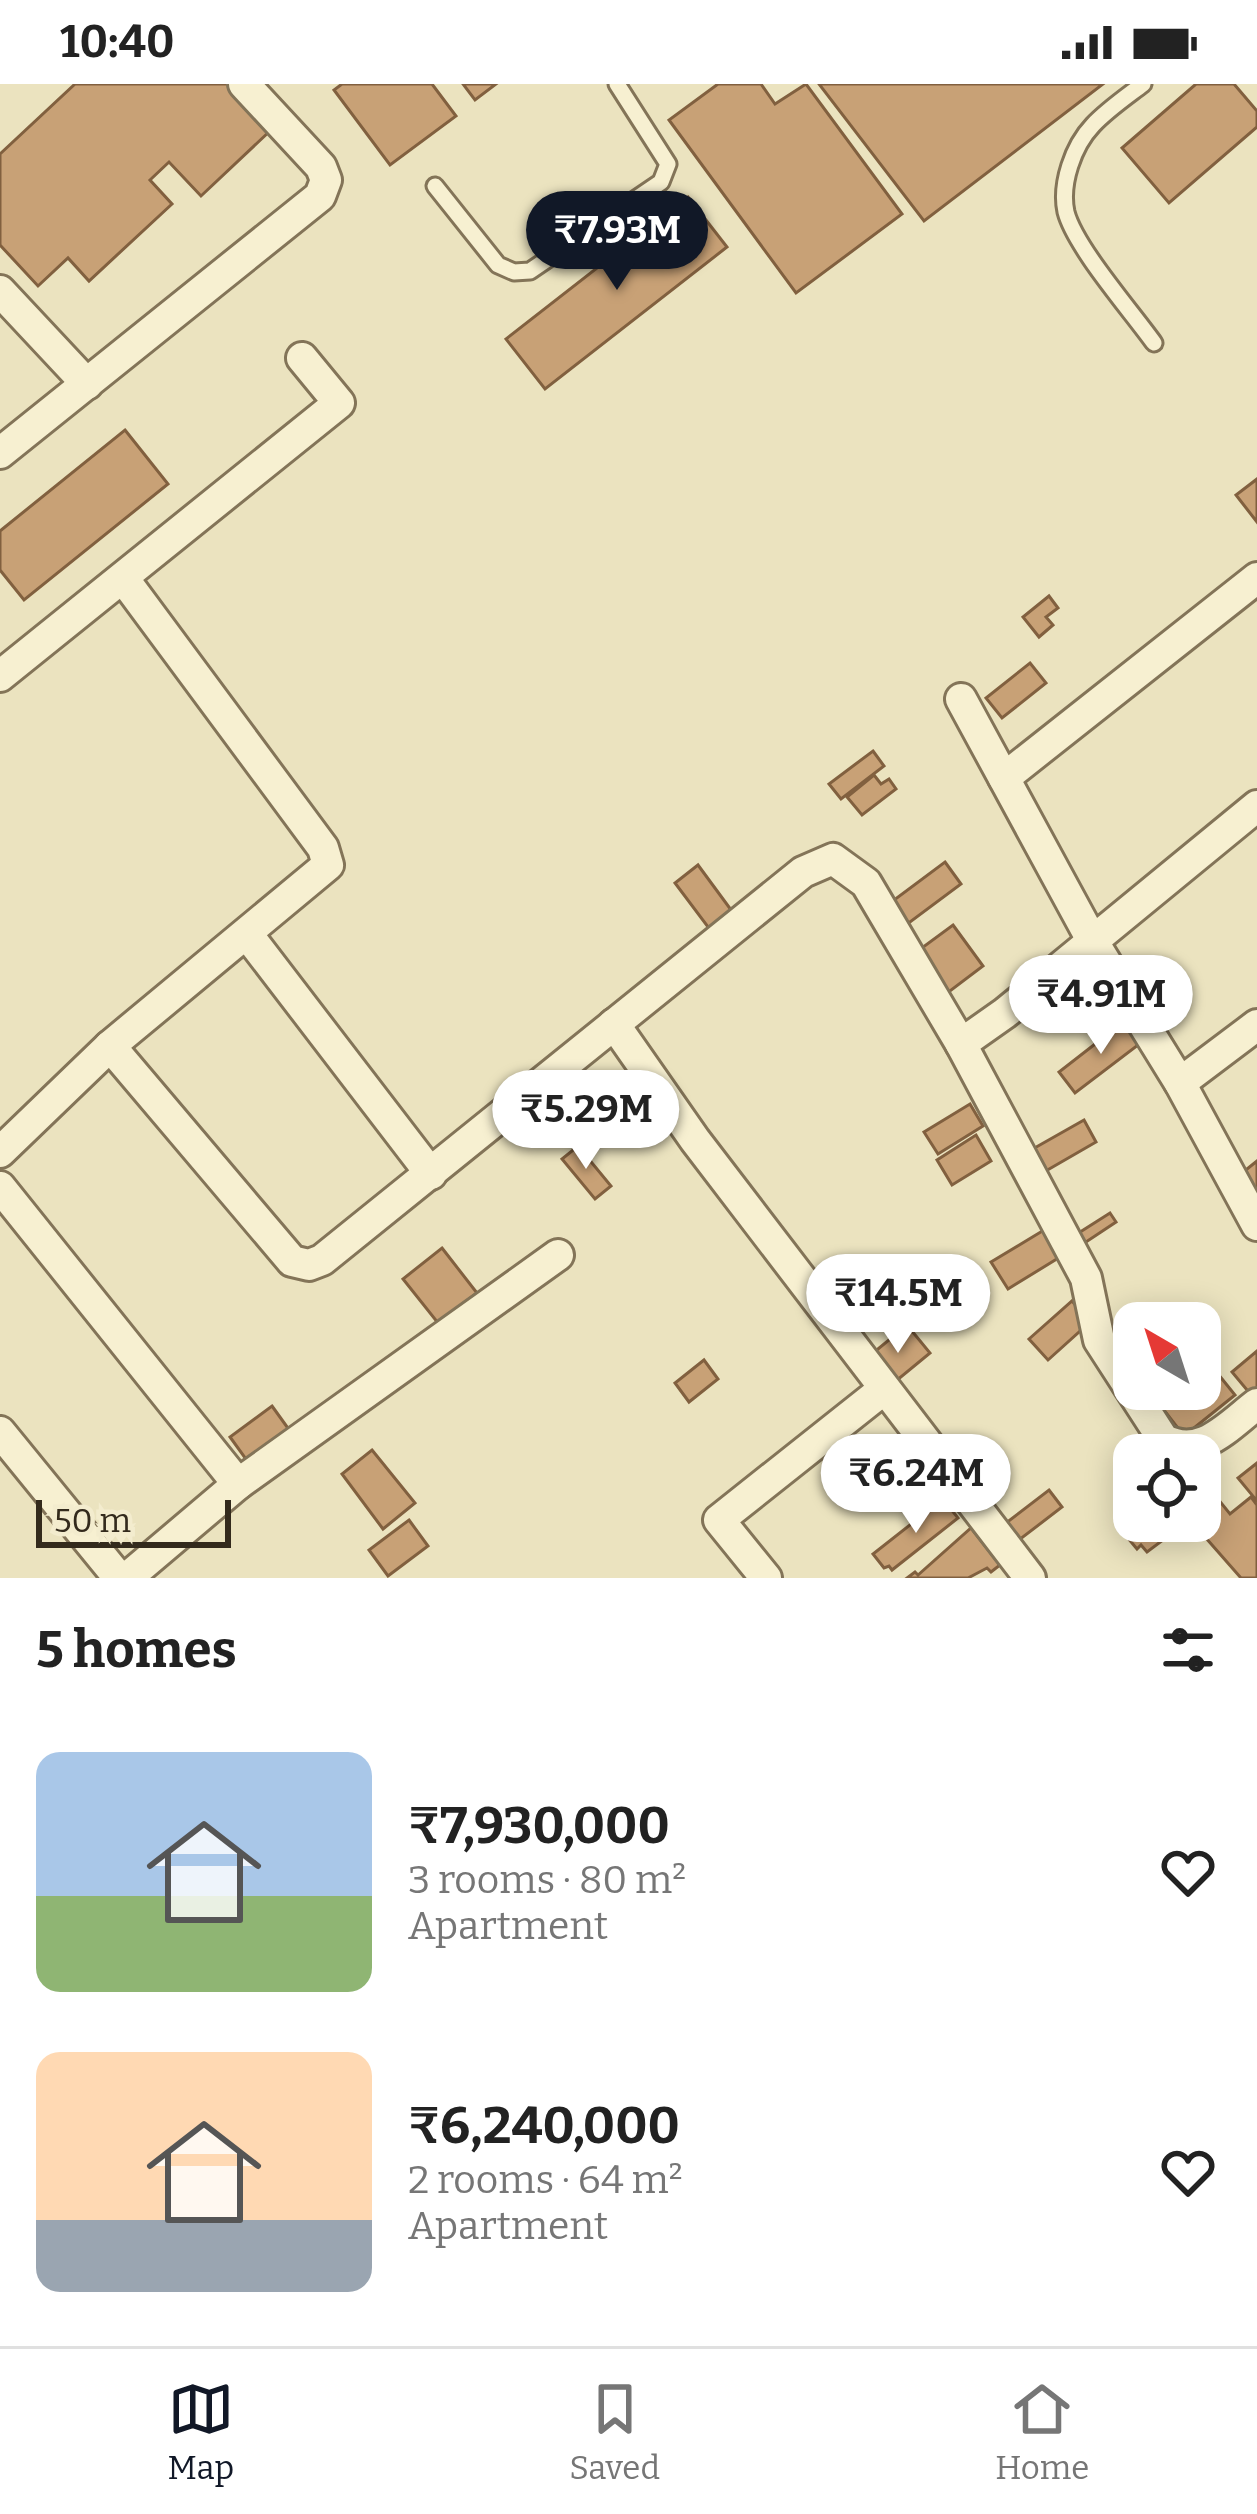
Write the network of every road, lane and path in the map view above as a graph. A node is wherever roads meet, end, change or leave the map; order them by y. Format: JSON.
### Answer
{"nodes":[{"id":1,"x":244,"y":84,"type":"edge"},
{"id":2,"x":616,"y":84,"type":"edge"},
{"id":3,"x":1143,"y":84,"type":"edge"},
{"id":4,"x":435,"y":186,"type":"dead end"},
{"id":5,"x":6,"y":310,"type":"edge"},
{"id":6,"x":1154,"y":343,"type":"dead end"},
{"id":7,"x":302,"y":358,"type":"dead end"},
{"id":8,"x":87,"y":384,"type":"junction"},
{"id":9,"x":0,"y":453,"type":"edge"},
{"id":10,"x":123,"y":578,"type":"junction"},
{"id":11,"x":1257,"y":578,"type":"edge"},
{"id":12,"x":0,"y":676,"type":"edge"},
{"id":13,"x":961,"y":699,"type":"dead end"},
{"id":14,"x":1004,"y":778,"type":"junction"},
{"id":15,"x":1257,"y":806,"type":"edge"},
{"id":16,"x":248,"y":934,"type":"junction"},
{"id":17,"x":1093,"y":941,"type":"junction"},
{"id":18,"x":614,"y":1024,"type":"junction"},
{"id":19,"x":1257,"y":1025,"type":"edge"},
{"id":20,"x":961,"y":1045,"type":"junction"},
{"id":21,"x":110,"y":1046,"type":"junction"},
{"id":22,"x":1180,"y":1083,"type":"junction"},
{"id":23,"x":0,"y":1152,"type":"edge"},
{"id":24,"x":430,"y":1174,"type":"junction"},
{"id":25,"x":0,"y":1187,"type":"edge"},
{"id":26,"x":1257,"y":1225,"type":"edge"},
{"id":27,"x":557,"y":1255,"type":"dead end"},
{"id":28,"x":884,"y":1389,"type":"junction"},
{"id":29,"x":1257,"y":1404,"type":"edge"},
{"id":30,"x":0,"y":1432,"type":"edge"},
{"id":31,"x":11,"y":1468,"type":"edge"},
{"id":32,"x":238,"y":1484,"type":"junction"},
{"id":33,"x":123,"y":1578,"type":"edge"},
{"id":34,"x":766,"y":1578,"type":"edge"},
{"id":35,"x":1030,"y":1578,"type":"edge"}],
"edges":[{"from":1,"to":8,"type":"street"},
{"from":2,"to":4,"type":"lane"},
{"from":3,"to":6,"type":"lane"},
{"from":5,"to":8,"type":"street"},
{"from":7,"to":10,"type":"street"},
{"from":8,"to":9,"type":"street"},
{"from":10,"to":12,"type":"street"},
{"from":10,"to":16,"type":"street"},
{"from":11,"to":14,"type":"street"},
{"from":13,"to":14,"type":"street"},
{"from":14,"to":17,"type":"street"},
{"from":15,"to":17,"type":"street"},
{"from":16,"to":21,"type":"street"},
{"from":16,"to":24,"type":"street"},
{"from":17,"to":20,"type":"street"},
{"from":17,"to":22,"type":"street"},
{"from":18,"to":20,"type":"street"},
{"from":18,"to":24,"type":"street"},
{"from":18,"to":28,"type":"street"},
{"from":19,"to":22,"type":"street"},
{"from":20,"to":29,"type":"street"},
{"from":21,"to":23,"type":"street"},
{"from":21,"to":24,"type":"street"},
{"from":22,"to":26,"type":"street"},
{"from":25,"to":32,"type":"street"},
{"from":27,"to":32,"type":"street"},
{"from":28,"to":34,"type":"street"},
{"from":28,"to":35,"type":"street"},
{"from":30,"to":31,"type":"street"},
{"from":31,"to":33,"type":"street"},
{"from":32,"to":33,"type":"street"}]}
